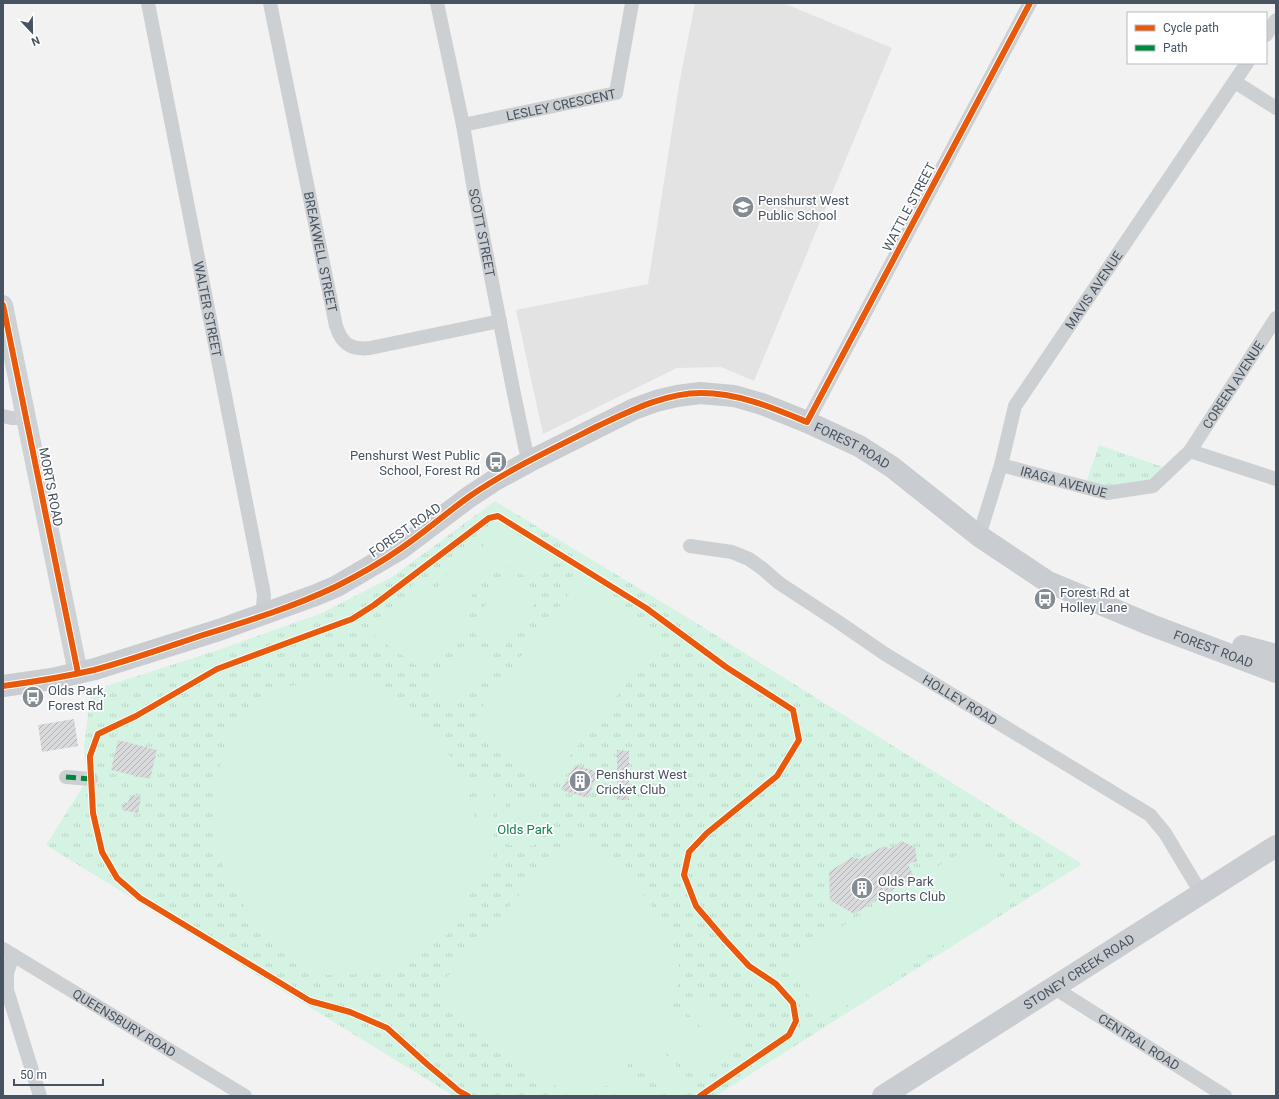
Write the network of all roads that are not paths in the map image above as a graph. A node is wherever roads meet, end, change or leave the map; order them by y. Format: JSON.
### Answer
{"nodes":[{"id":1,"x":148,"y":3,"type":"edge"},
{"id":2,"x":270,"y":3,"type":"edge"},
{"id":3,"x":437,"y":3,"type":"edge"},
{"id":4,"x":632,"y":3,"type":"edge"},
{"id":5,"x":1030,"y":3,"type":"edge"},
{"id":6,"x":1276,"y":20,"type":"edge"},
{"id":7,"x":1267,"y":34,"type":"edge"},
{"id":8,"x":1247,"y":64,"type":"edge"},
{"id":9,"x":1235,"y":82,"type":"junction"},
{"id":10,"x":1276,"y":108,"type":"edge"},
{"id":11,"x":463,"y":125,"type":"junction"},
{"id":12,"x":3,"y":305,"type":"edge"},
{"id":13,"x":1276,"y":318,"type":"edge"},
{"id":14,"x":500,"y":321,"type":"junction"},
{"id":15,"x":3,"y":416,"type":"edge"},
{"id":16,"x":26,"y":418,"type":"junction"},
{"id":17,"x":807,"y":422,"type":"junction"},
{"id":18,"x":1190,"y":451,"type":"junction"},
{"id":19,"x":530,"y":461,"type":"junction"},
{"id":20,"x":1001,"y":465,"type":"junction"},
{"id":21,"x":1276,"y":479,"type":"edge"},
{"id":22,"x":979,"y":536,"type":"junction"},
{"id":23,"x":690,"y":546,"type":"dead end"},
{"id":24,"x":262,"y":615,"type":"junction"},
{"id":25,"x":1151,"y":625,"type":"junction"},
{"id":26,"x":1276,"y":655,"type":"edge"},
{"id":27,"x":1276,"y":672,"type":"edge"},
{"id":28,"x":78,"y":674,"type":"junction"},
{"id":29,"x":3,"y":686,"type":"edge"},
{"id":30,"x":66,"y":777,"type":"dead end"},
{"id":31,"x":91,"y":779,"type":"dead end"},
{"id":32,"x":1276,"y":846,"type":"edge"},
{"id":33,"x":1201,"y":893,"type":"junction"},
{"id":34,"x":8,"y":952,"type":"edge"},
{"id":35,"x":1053,"y":987,"type":"junction"},
{"id":36,"x":40,"y":1096,"type":"edge"},
{"id":37,"x":245,"y":1096,"type":"edge"},
{"id":38,"x":883,"y":1096,"type":"edge"},
{"id":39,"x":1225,"y":1096,"type":"edge"}],
"edges":[{"from":1,"to":24,"type":"street","name":"WALTER STREET"},
{"from":2,"to":14,"type":"street","name":"BREAKWELL STREET"},
{"from":3,"to":11,"type":"street","name":"SCOTT STREET"},
{"from":4,"to":11,"type":"street","name":"LESLEY CRESCENT"},
{"from":5,"to":17,"type":"street","name":"WATTLE STREET"},
{"from":6,"to":7,"type":"street"},
{"from":8,"to":9,"type":"street","name":"MAVIS AVENUE"},
{"from":9,"to":10,"type":"street"},
{"from":9,"to":20,"type":"street","name":"MAVIS AVENUE"},
{"from":11,"to":14,"type":"street","name":"SCOTT STREET"},
{"from":12,"to":16,"type":"street","name":"MORTS ROAD"},
{"from":13,"to":18,"type":"street","name":"COREEN AVENUE"},
{"from":14,"to":19,"type":"street","name":"SCOTT STREET"},
{"from":15,"to":16,"type":"street"},
{"from":16,"to":28,"type":"street","name":"MORTS ROAD"},
{"from":17,"to":19,"type":"main road","name":"FOREST ROAD"},
{"from":17,"to":22,"type":"main road","name":"FOREST ROAD"},
{"from":18,"to":20,"type":"street","name":"IRAGA AVENUE"},
{"from":18,"to":21,"type":"street"},
{"from":19,"to":24,"type":"main road","name":"FOREST ROAD"},
{"from":20,"to":22,"type":"street","name":"MAVIS AVENUE"},
{"from":22,"to":25,"type":"main road","name":"FOREST ROAD"},
{"from":23,"to":33,"type":"street","name":"HOLLEY ROAD"},
{"from":24,"to":28,"type":"main road","name":"FOREST ROAD"},
{"from":25,"to":26,"type":"main road","name":"FOREST ROAD"},
{"from":25,"to":27,"type":"main road","name":"FOREST ROAD"},
{"from":28,"to":29,"type":"main road","name":"FOREST ROAD"},
{"from":30,"to":31,"type":"street"},
{"from":32,"to":33,"type":"main road","name":"STONEY CREEK ROAD"},
{"from":33,"to":35,"type":"main road","name":"STONEY CREEK ROAD"},
{"from":34,"to":36,"type":"street"},
{"from":34,"to":37,"type":"street","name":"QUEENSBURY ROAD"},
{"from":35,"to":38,"type":"main road","name":"STONEY CREEK ROAD"},
{"from":35,"to":39,"type":"street","name":"CENTRAL ROAD"}]}
